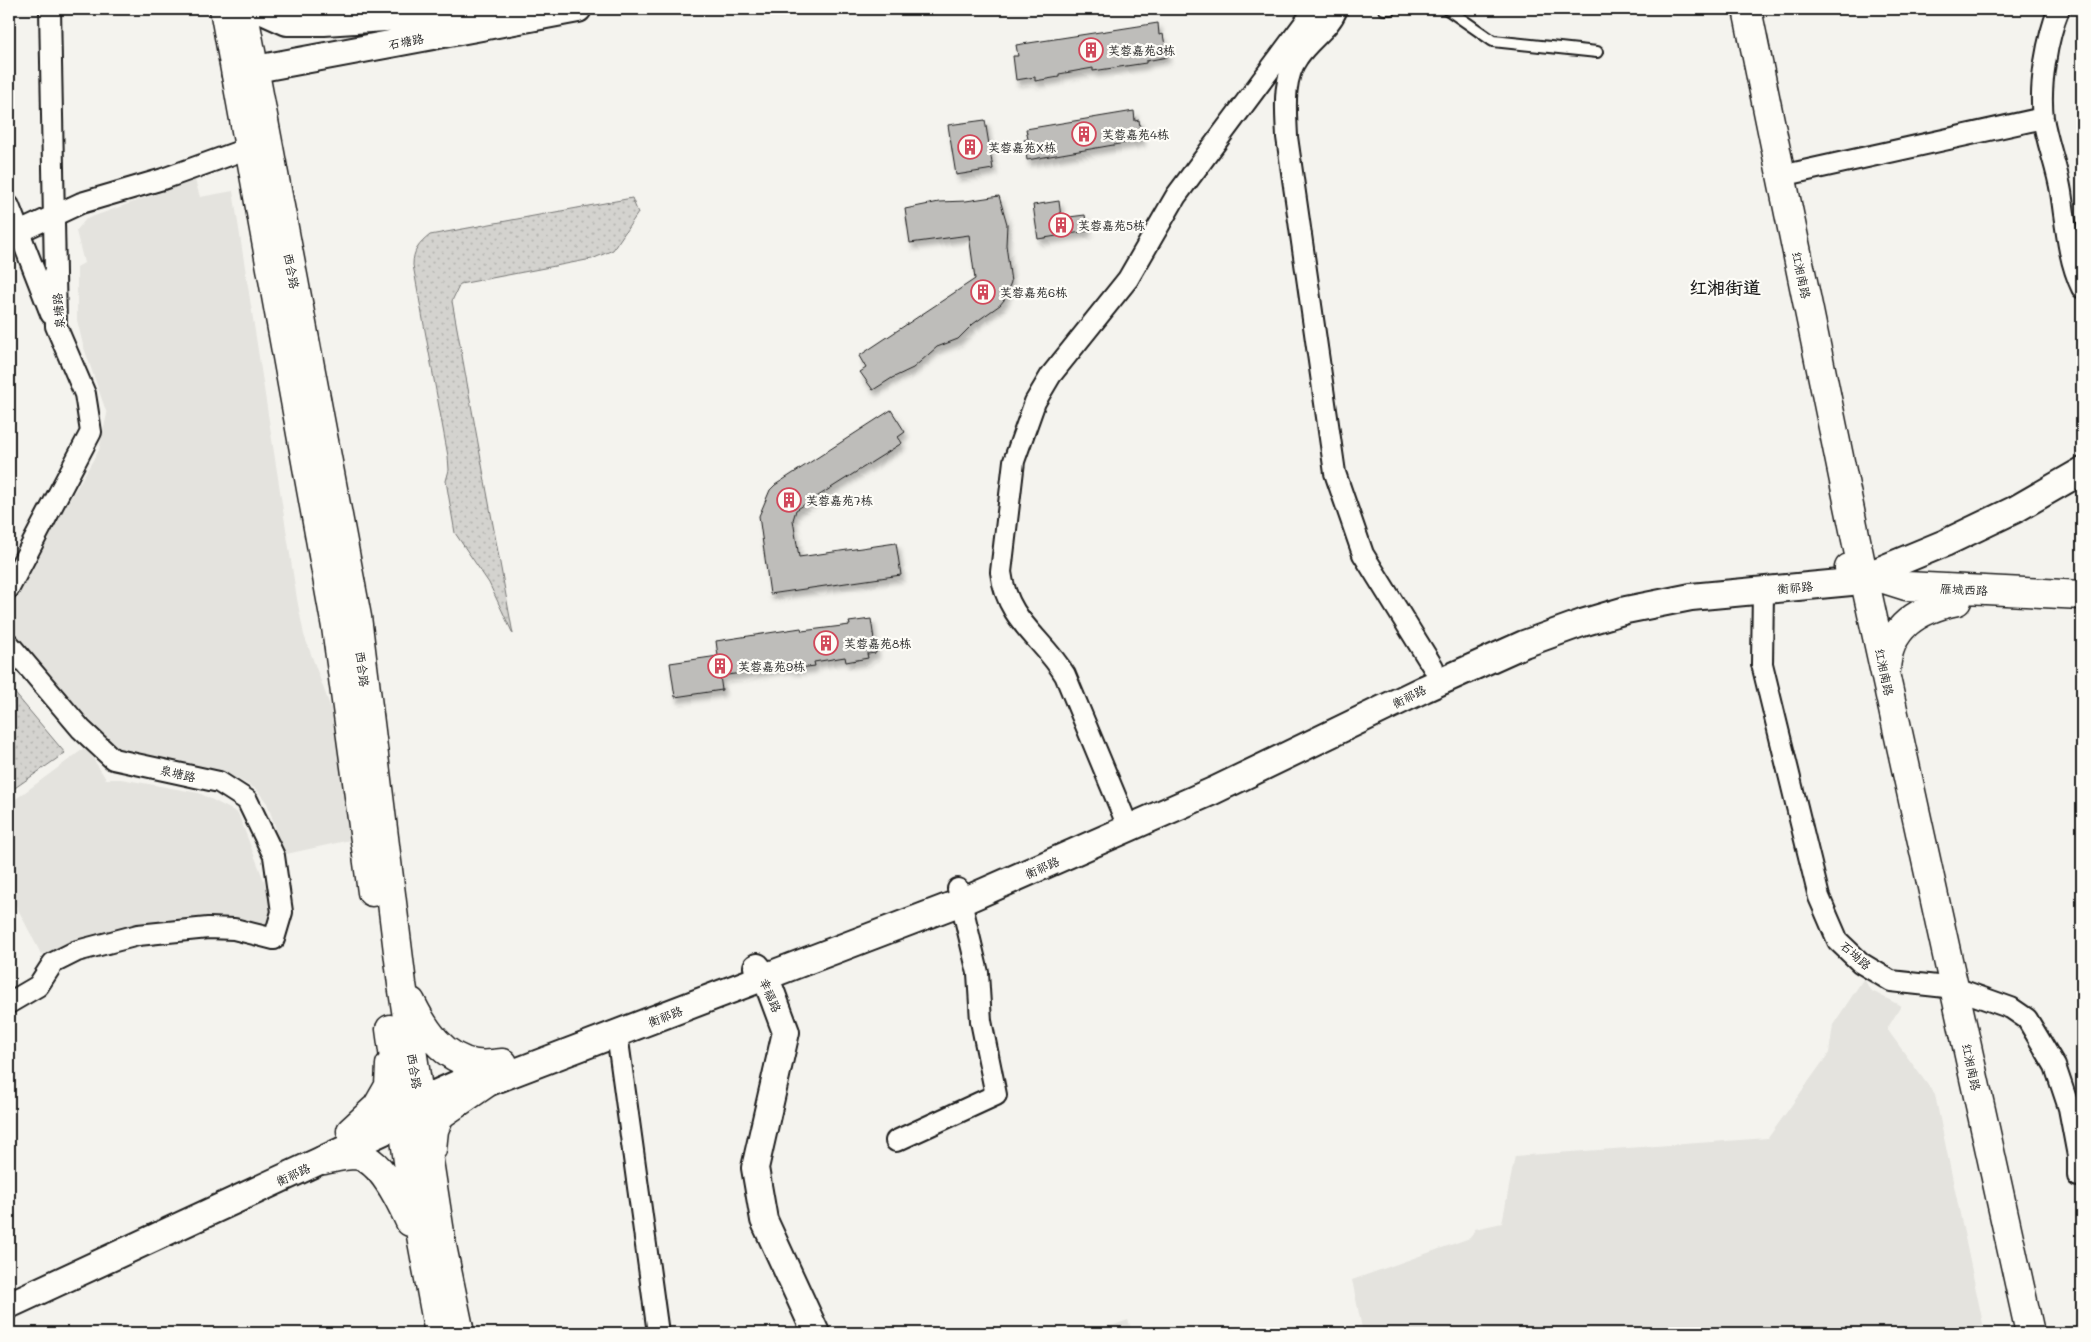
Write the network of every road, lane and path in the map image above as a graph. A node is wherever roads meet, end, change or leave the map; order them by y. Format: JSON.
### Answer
{"nodes":[{"id":1,"x":50,"y":9,"type":"edge"},
{"id":2,"x":224,"y":9,"type":"edge"},
{"id":3,"x":243,"y":9,"type":"edge"},
{"id":4,"x":258,"y":9,"type":"edge"},
{"id":5,"x":578,"y":9,"type":"edge"},
{"id":6,"x":1315,"y":9,"type":"edge"},
{"id":7,"x":1337,"y":9,"type":"edge"},
{"id":8,"x":1384,"y":9,"type":"edge"},
{"id":9,"x":1391,"y":9,"type":"edge"},
{"id":10,"x":1448,"y":9,"type":"edge"},
{"id":11,"x":1728,"y":9,"type":"edge"},
{"id":12,"x":1746,"y":9,"type":"edge"},
{"id":13,"x":2059,"y":9,"type":"edge"},
{"id":14,"x":485,"y":10,"type":"edge"},
{"id":15,"x":1597,"y":52,"type":"dead end"},
{"id":16,"x":243,"y":63,"type":"junction"},
{"id":17,"x":2043,"y":118,"type":"junction"},
{"id":18,"x":249,"y":148,"type":"junction"},
{"id":19,"x":1781,"y":176,"type":"junction"},
{"id":20,"x":9,"y":206,"type":"edge"},
{"id":21,"x":54,"y":215,"type":"junction"},
{"id":22,"x":19,"y":232,"type":"junction"},
{"id":23,"x":2082,"y":288,"type":"edge"},
{"id":24,"x":56,"y":326,"type":"junction"},
{"id":25,"x":2082,"y":463,"type":"edge"},
{"id":26,"x":2082,"y":471,"type":"edge"},
{"id":27,"x":1860,"y":575,"type":"junction"},
{"id":28,"x":9,"y":588,"type":"edge"},
{"id":29,"x":1763,"y":590,"type":"junction"},
{"id":30,"x":2082,"y":595,"type":"edge"},
{"id":31,"x":1957,"y":601,"type":"junction"},
{"id":32,"x":2082,"y":606,"type":"edge"},
{"id":33,"x":9,"y":644,"type":"edge"},
{"id":34,"x":1433,"y":667,"type":"junction"},
{"id":35,"x":1885,"y":674,"type":"junction"},
{"id":36,"x":1127,"y":823,"type":"junction"},
{"id":37,"x":959,"y":896,"type":"junction"},
{"id":38,"x":760,"y":976,"type":"junction"},
{"id":39,"x":402,"y":984,"type":"junction"},
{"id":40,"x":1946,"y":987,"type":"junction"},
{"id":41,"x":9,"y":1003,"type":"edge"},
{"id":42,"x":616,"y":1034,"type":"junction"},
{"id":43,"x":391,"y":1036,"type":"junction"},
{"id":44,"x":496,"y":1073,"type":"junction"},
{"id":45,"x":411,"y":1111,"type":"junction"},
{"id":46,"x":350,"y":1131,"type":"junction"},
{"id":47,"x":896,"y":1141,"type":"dead end"},
{"id":48,"x":324,"y":1160,"type":"junction"},
{"id":49,"x":431,"y":1173,"type":"junction"},
{"id":50,"x":2078,"y":1176,"type":"dead end"},
{"id":51,"x":423,"y":1249,"type":"junction"},
{"id":52,"x":9,"y":1286,"type":"edge"},
{"id":53,"x":9,"y":1305,"type":"edge"},
{"id":54,"x":439,"y":1333,"type":"edge"},
{"id":55,"x":460,"y":1333,"type":"edge"},
{"id":56,"x":658,"y":1333,"type":"edge"},
{"id":57,"x":807,"y":1333,"type":"edge"},
{"id":58,"x":816,"y":1333,"type":"edge"},
{"id":59,"x":2011,"y":1333,"type":"edge"},
{"id":60,"x":2030,"y":1333,"type":"edge"}],
"edges":[{"from":1,"to":21,"type":"street","name":"泉塘路"},
{"from":2,"to":16,"type":"main road","name":"西合路"},
{"from":3,"to":16,"type":"main road","name":"西合路"},
{"from":4,"to":14,"type":"street"},
{"from":5,"to":16,"type":"street","name":"石塘路"},
{"from":6,"to":36,"type":"street"},
{"from":7,"to":34,"type":"street"},
{"from":8,"to":9,"type":"lane"},
{"from":10,"to":15,"type":"lane"},
{"from":11,"to":27,"type":"main road","name":"红湘南路"},
{"from":12,"to":19,"type":"main road","name":"红湘南路"},
{"from":13,"to":17,"type":"street"},
{"from":14,"to":16,"type":"street","name":"石塘路"},
{"from":16,"to":18,"type":"main road","name":"西合路"},
{"from":16,"to":39,"type":"main road","name":"西合路"},
{"from":17,"to":19,"type":"street"},
{"from":17,"to":23,"type":"street"},
{"from":18,"to":21,"type":"street"},
{"from":18,"to":43,"type":"main road","name":"西合路"},
{"from":19,"to":27,"type":"main road","name":"红湘南路"},
{"from":20,"to":22,"type":"street"},
{"from":21,"to":22,"type":"street"},
{"from":21,"to":24,"type":"street","name":"泉塘路"},
{"from":22,"to":24,"type":"street"},
{"from":24,"to":28,"type":"street","name":"泉塘路"},
{"from":25,"to":27,"type":"street","name":"衡祁路"},
{"from":26,"to":27,"type":"street","name":"衡祁路"},
{"from":27,"to":29,"type":"street","name":"衡祁路"},
{"from":27,"to":30,"type":"main road","name":"雁城西路"},
{"from":27,"to":31,"type":"main road","name":"雁城西路"},
{"from":27,"to":34,"type":"street","name":"衡祁路"},
{"from":27,"to":35,"type":"main road","name":"红湘南路"},
{"from":27,"to":40,"type":"main road","name":"红湘南路"},
{"from":29,"to":36,"type":"street","name":"衡祁路"},
{"from":29,"to":40,"type":"street","name":"石坳路"},
{"from":31,"to":32,"type":"main road","name":"雁城西路"},
{"from":31,"to":35,"type":"main road"},
{"from":33,"to":41,"type":"street","name":"泉塘路"},
{"from":34,"to":36,"type":"street","name":"衡祁路"},
{"from":35,"to":40,"type":"main road","name":"红湘南路"},
{"from":36,"to":37,"type":"street","name":"衡祁路"},
{"from":37,"to":38,"type":"street","name":"衡祁路"},
{"from":37,"to":47,"type":"street"},
{"from":38,"to":42,"type":"street","name":"衡祁路"},
{"from":38,"to":44,"type":"street","name":"衡祁路"},
{"from":38,"to":57,"type":"street","name":"幸福路"},
{"from":38,"to":58,"type":"street","name":"幸福路"},
{"from":39,"to":44,"type":"main road"},
{"from":39,"to":45,"type":"main road","name":"西合路"},
{"from":40,"to":50,"type":"street","name":"石坳路"},
{"from":40,"to":59,"type":"main road","name":"红湘南路"},
{"from":40,"to":60,"type":"main road","name":"红湘南路"},
{"from":42,"to":44,"type":"street","name":"衡祁路"},
{"from":42,"to":56,"type":"street"},
{"from":43,"to":45,"type":"main road","name":"西合路"},
{"from":43,"to":46,"type":"main road"},
{"from":44,"to":45,"type":"street","name":"衡祁路"},
{"from":44,"to":49,"type":"main road"},
{"from":45,"to":46,"type":"street","name":"衡祁路"},
{"from":45,"to":48,"type":"street","name":"衡祁路"},
{"from":45,"to":49,"type":"main road","name":"西合路"},
{"from":45,"to":51,"type":"main road","name":"西合路"},
{"from":46,"to":52,"type":"street","name":"衡祁路"},
{"from":48,"to":51,"type":"main road"},
{"from":48,"to":53,"type":"street","name":"衡祁路"},
{"from":49,"to":55,"type":"main road","name":"西合路"},
{"from":51,"to":54,"type":"main road","name":"西合路"}]}
